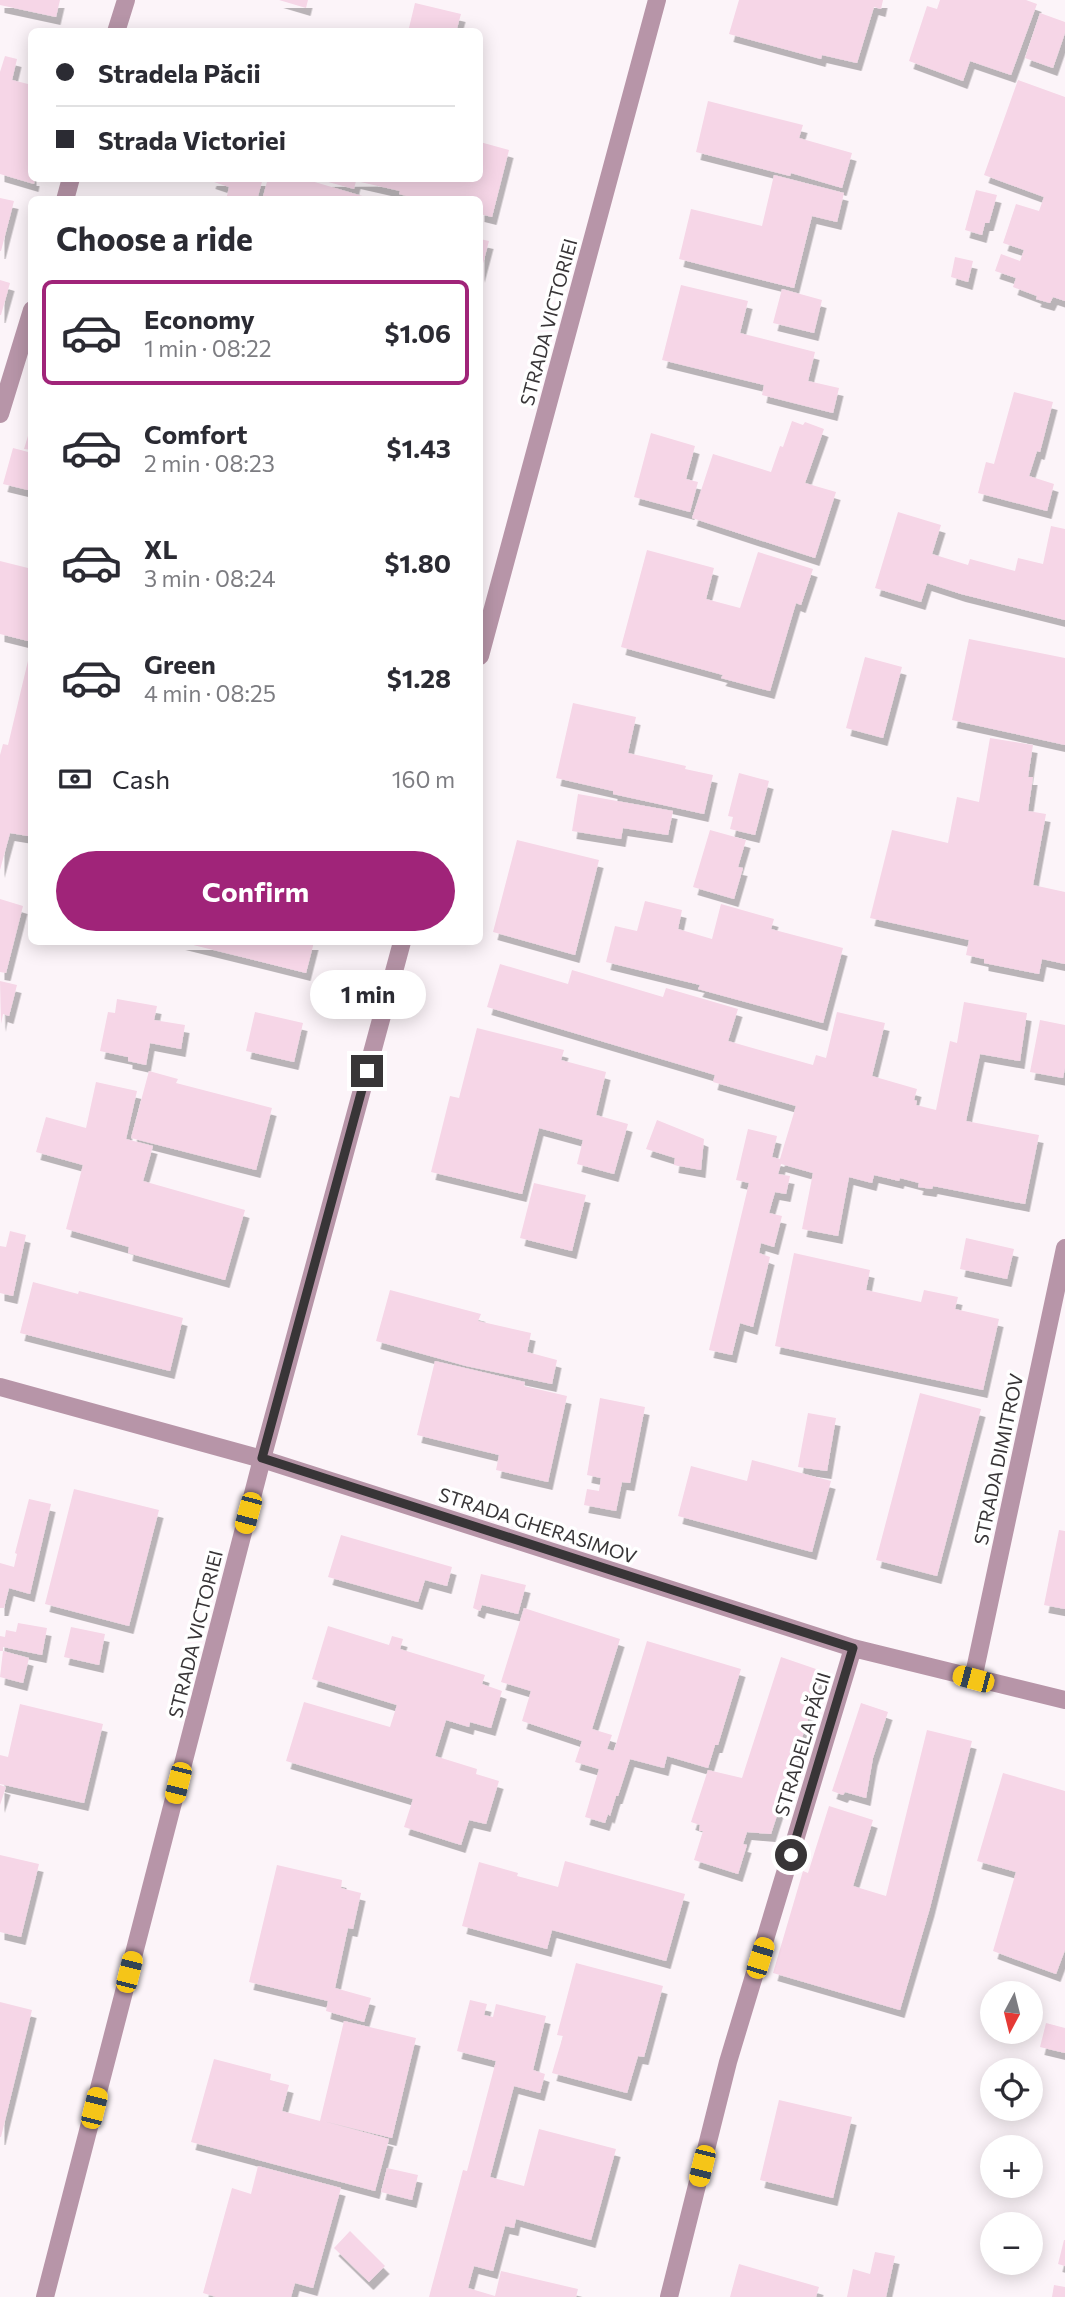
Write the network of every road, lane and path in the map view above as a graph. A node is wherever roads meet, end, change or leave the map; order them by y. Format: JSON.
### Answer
{"nodes":[{"id":1,"x":125,"y":0,"type":"edge"},
{"id":2,"x":657,"y":0,"type":"edge"},
{"id":3,"x":117,"y":28,"type":"edge"},
{"id":4,"x":28,"y":323,"type":"edge"},
{"id":5,"x":0,"y":414,"type":"edge"},
{"id":6,"x":483,"y":645,"type":"edge"},
{"id":7,"x":401,"y":945,"type":"edge"},
{"id":8,"x":1065,"y":1248,"type":"edge"},
{"id":9,"x":0,"y":1387,"type":"edge"},
{"id":10,"x":262,"y":1458,"type":"junction"},
{"id":11,"x":853,"y":1648,"type":"junction"},
{"id":12,"x":973,"y":1679,"type":"junction"},
{"id":13,"x":1065,"y":1700,"type":"edge"},
{"id":14,"x":46,"y":2297,"type":"edge"},
{"id":15,"x":669,"y":2297,"type":"edge"}],
"edges":[{"from":1,"to":3,"type":"street"},
{"from":2,"to":6,"type":"street","name":"STRADA VICTORIEI"},
{"from":4,"to":5,"type":"street"},
{"from":7,"to":10,"type":"street","name":"STRADA VICTORIEI"},
{"from":8,"to":12,"type":"street","name":"STRADA DIMITROV"},
{"from":9,"to":10,"type":"street","name":"STRADA GHERASIMOV"},
{"from":10,"to":11,"type":"street","name":"STRADA GHERASIMOV"},
{"from":10,"to":14,"type":"street","name":"STRADA VICTORIEI"},
{"from":11,"to":12,"type":"street","name":"STRADA GHERASIMOV"},
{"from":11,"to":15,"type":"street","name":"STRADELA PĂCII"},
{"from":12,"to":13,"type":"street","name":"STRADA GHERASIMOV"}]}
